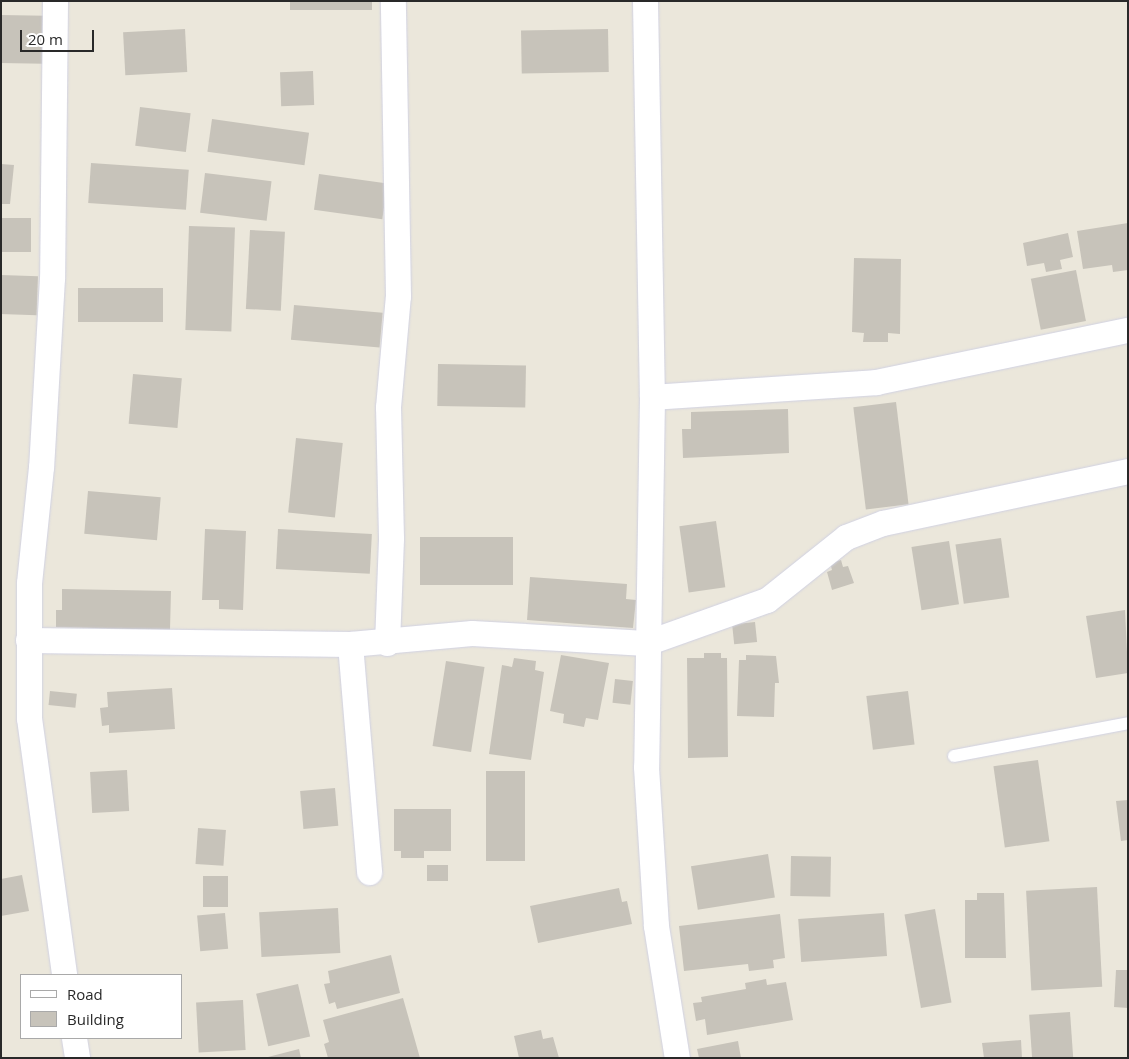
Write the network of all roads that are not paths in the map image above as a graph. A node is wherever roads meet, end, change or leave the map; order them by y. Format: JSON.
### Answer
{"nodes":[{"id":1,"x":55,"y":1,"type":"edge"},
{"id":2,"x":393,"y":1,"type":"edge"},
{"id":3,"x":645,"y":1,"type":"edge"},
{"id":4,"x":1128,"y":330,"type":"edge"},
{"id":5,"x":652,"y":397,"type":"junction"},
{"id":6,"x":1128,"y":470,"type":"edge"},
{"id":7,"x":28,"y":640,"type":"junction"},
{"id":8,"x":386,"y":643,"type":"junction"},
{"id":9,"x":646,"y":643,"type":"junction"},
{"id":10,"x":350,"y":644,"type":"junction"},
{"id":11,"x":1128,"y":723,"type":"edge"},
{"id":12,"x":954,"y":756,"type":"dead end"},
{"id":13,"x":369,"y":872,"type":"dead end"},
{"id":14,"x":64,"y":974,"type":"edge"},
{"id":15,"x":74,"y":1039,"type":"edge"},
{"id":16,"x":77,"y":1058,"type":"edge"},
{"id":17,"x":677,"y":1058,"type":"edge"}],
"edges":[{"from":1,"to":7,"type":"street"},
{"from":2,"to":8,"type":"street"},
{"from":3,"to":5,"type":"street"},
{"from":4,"to":5,"type":"street"},
{"from":5,"to":9,"type":"street"},
{"from":6,"to":9,"type":"street"},
{"from":7,"to":10,"type":"street"},
{"from":7,"to":14,"type":"street"},
{"from":8,"to":9,"type":"street"},
{"from":8,"to":10,"type":"street"},
{"from":9,"to":17,"type":"street"},
{"from":10,"to":13,"type":"street"},
{"from":11,"to":12,"type":"lane"},
{"from":15,"to":16,"type":"street"}]}
